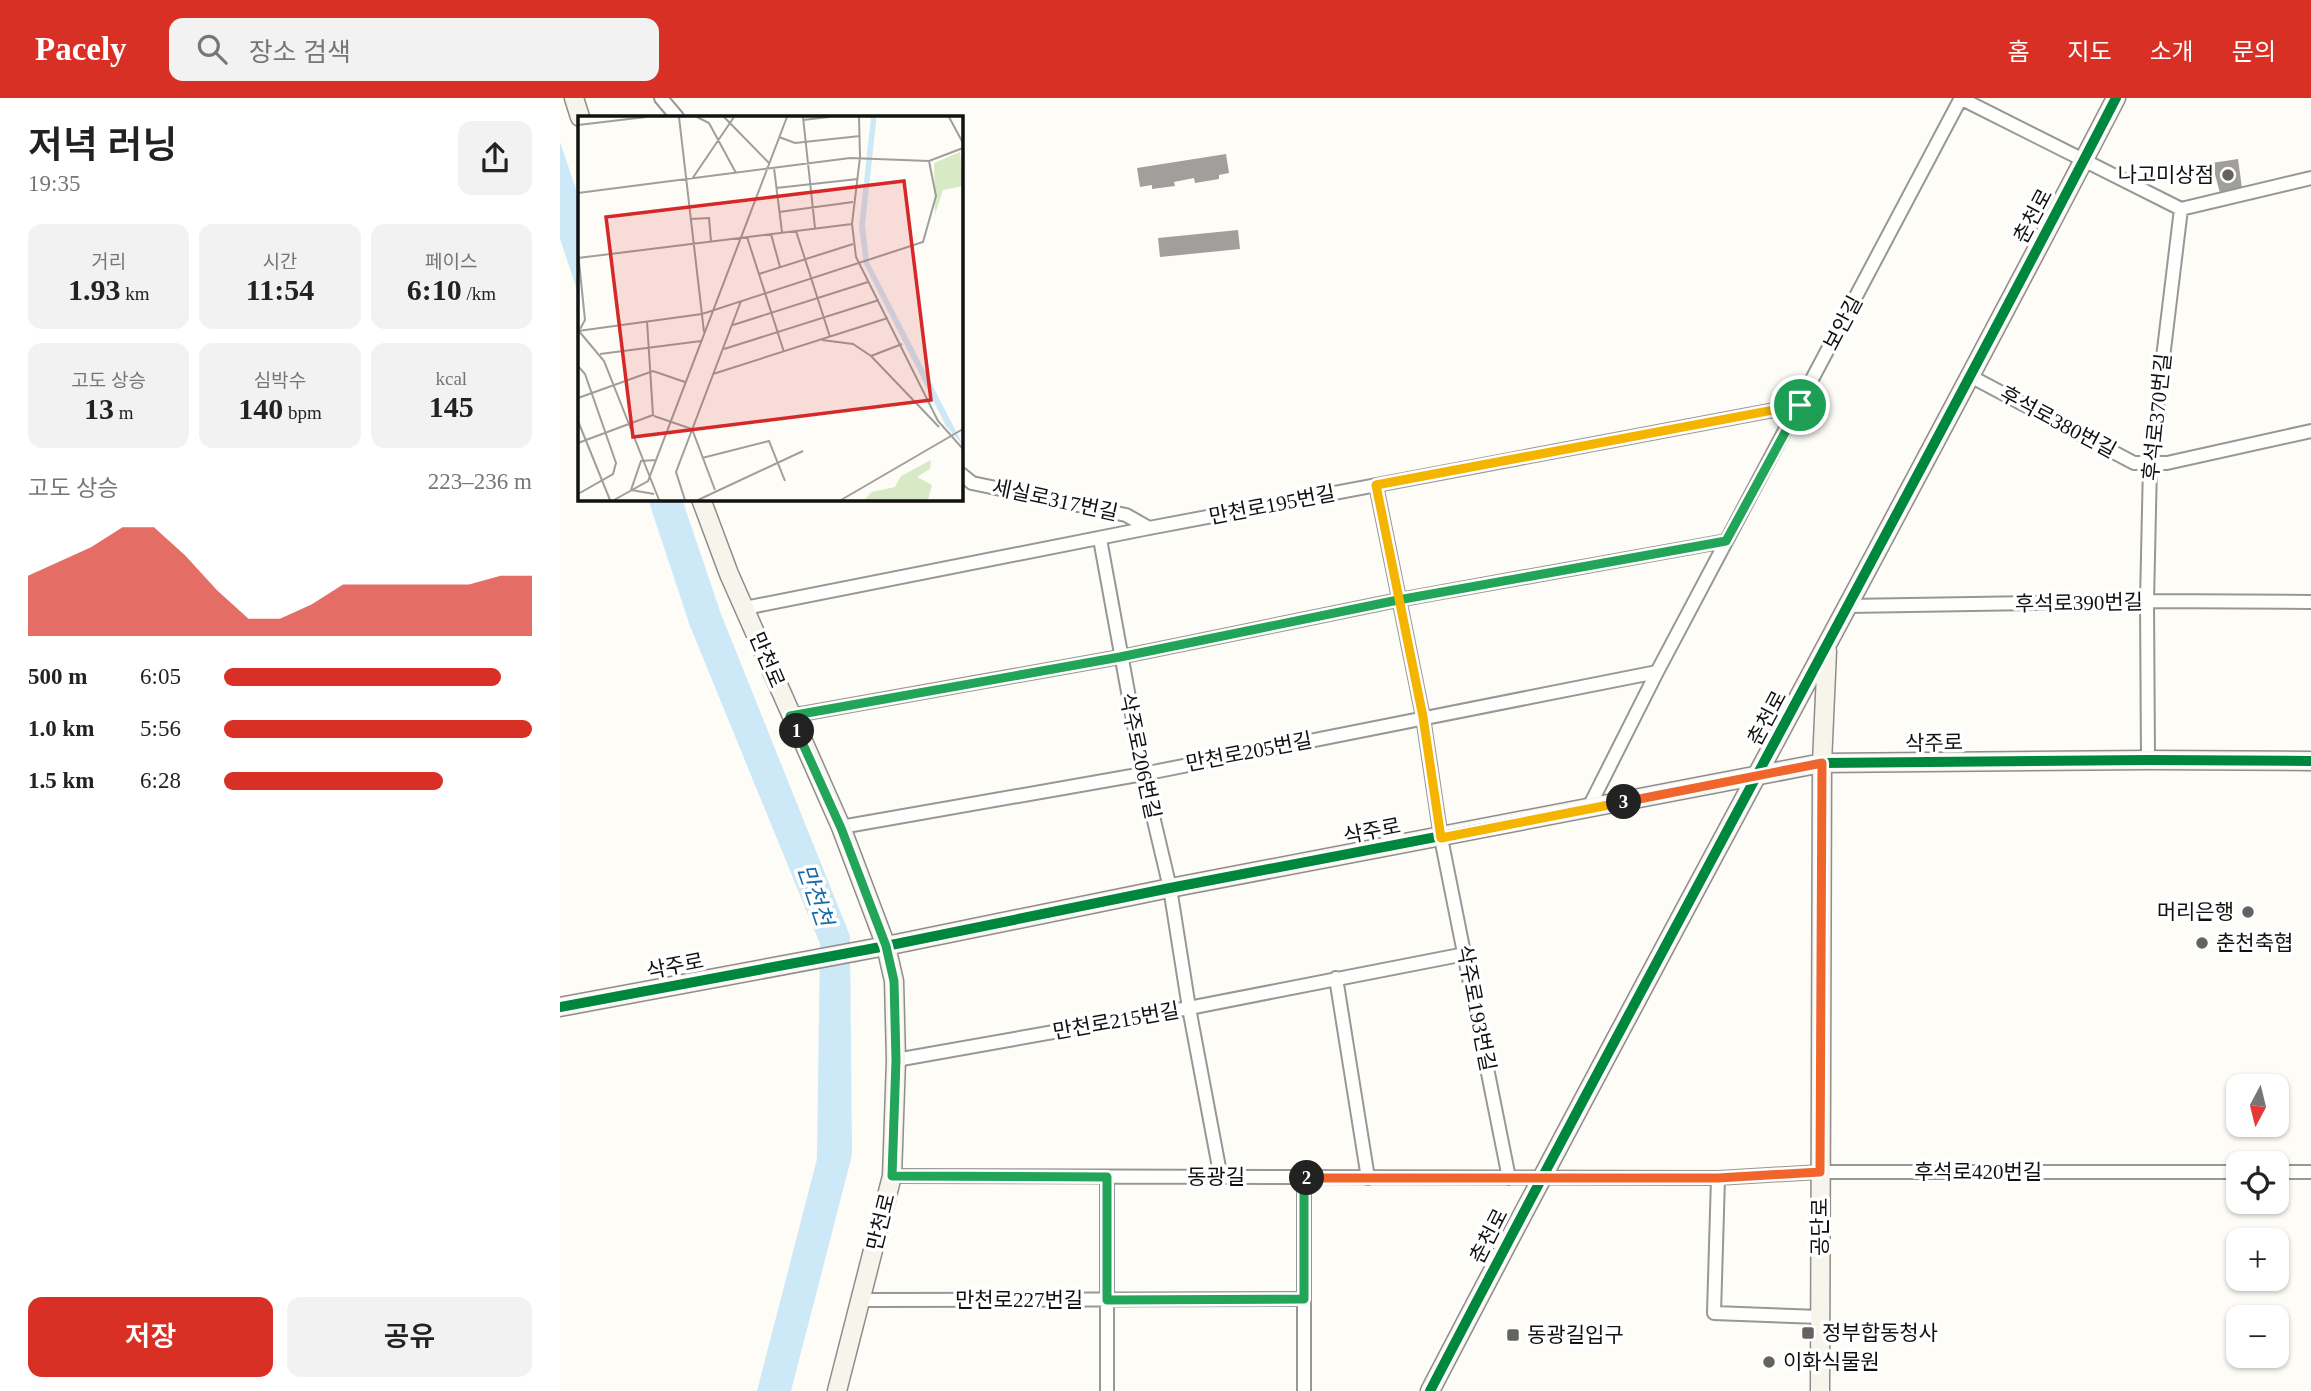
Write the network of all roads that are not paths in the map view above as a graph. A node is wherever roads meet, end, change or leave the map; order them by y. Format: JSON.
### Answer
{"nodes":[{"id":1,"x":574,"y":98,"type":"edge"},
{"id":2,"x":661,"y":98,"type":"edge"},
{"id":3,"x":1961,"y":98,"type":"edge"},
{"id":4,"x":2116,"y":98,"type":"edge"},
{"id":5,"x":580,"y":116,"type":"edge"},
{"id":6,"x":676,"y":116,"type":"edge"},
{"id":7,"x":2084,"y":160,"type":"junction"},
{"id":8,"x":2311,"y":178,"type":"edge"},
{"id":9,"x":2181,"y":209,"type":"junction"},
{"id":10,"x":1970,"y":376,"type":"junction"},
{"id":11,"x":1800,"y":405,"type":"junction"},
{"id":12,"x":2311,"y":431,"type":"edge"},
{"id":13,"x":2150,"y":465,"type":"junction"},
{"id":14,"x":962,"y":475,"type":"edge"},
{"id":15,"x":1376,"y":485,"type":"junction"},
{"id":16,"x":701,"y":500,"type":"edge"},
{"id":17,"x":1149,"y":528,"type":"junction"},
{"id":18,"x":1100,"y":540,"type":"junction"},
{"id":19,"x":1726,"y":541,"type":"junction"},
{"id":20,"x":1398,"y":600,"type":"junction"},
{"id":21,"x":2147,"y":601,"type":"junction"},
{"id":22,"x":2311,"y":602,"type":"edge"},
{"id":23,"x":1848,"y":606,"type":"junction"},
{"id":24,"x":745,"y":608,"type":"junction"},
{"id":25,"x":1827,"y":644,"type":"junction"},
{"id":26,"x":1120,"y":657,"type":"junction"},
{"id":27,"x":1657,"y":672,"type":"junction"},
{"id":28,"x":790,"y":716,"type":"junction"},
{"id":29,"x":1423,"y":717,"type":"junction"},
{"id":30,"x":2148,"y":760,"type":"junction"},
{"id":31,"x":2311,"y":761,"type":"edge"},
{"id":32,"x":1822,"y":763,"type":"junction"},
{"id":33,"x":1143,"y":774,"type":"junction"},
{"id":34,"x":1759,"y":775,"type":"junction"},
{"id":35,"x":1588,"y":809,"type":"junction"},
{"id":36,"x":841,"y":828,"type":"junction"},
{"id":37,"x":1441,"y":838,"type":"junction"},
{"id":38,"x":1170,"y":888,"type":"junction"},
{"id":39,"x":886,"y":946,"type":"junction"},
{"id":40,"x":1465,"y":954,"type":"junction"},
{"id":41,"x":1336,"y":978,"type":"junction"},
{"id":42,"x":560,"y":1007,"type":"edge"},
{"id":43,"x":1189,"y":1008,"type":"junction"},
{"id":44,"x":896,"y":1060,"type":"junction"},
{"id":45,"x":1820,"y":1172,"type":"junction"},
{"id":46,"x":2226,"y":1172,"type":"edge"},
{"id":47,"x":2289,"y":1172,"type":"edge"},
{"id":48,"x":2311,"y":1172,"type":"edge"},
{"id":49,"x":892,"y":1176,"type":"junction"},
{"id":50,"x":1107,"y":1177,"type":"junction"},
{"id":51,"x":1221,"y":1178,"type":"junction"},
{"id":52,"x":1304,"y":1178,"type":"junction"},
{"id":53,"x":1368,"y":1178,"type":"junction"},
{"id":54,"x":1509,"y":1178,"type":"junction"},
{"id":55,"x":1541,"y":1178,"type":"junction"},
{"id":56,"x":1718,"y":1178,"type":"junction"},
{"id":57,"x":1304,"y":1299,"type":"junction"},
{"id":58,"x":861,"y":1300,"type":"junction"},
{"id":59,"x":1107,"y":1300,"type":"junction"},
{"id":60,"x":1820,"y":1317,"type":"junction"},
{"id":61,"x":837,"y":1391,"type":"edge"},
{"id":62,"x":1107,"y":1391,"type":"edge"},
{"id":63,"x":1304,"y":1391,"type":"edge"},
{"id":64,"x":1430,"y":1391,"type":"edge"},
{"id":65,"x":1820,"y":1391,"type":"edge"}],
"edges":[{"from":1,"to":5,"type":"street"},
{"from":2,"to":6,"type":"street"},
{"from":3,"to":7,"type":"street"},
{"from":3,"to":11,"type":"street","name":"보안길"},
{"from":4,"to":7,"type":"street","name":"춘천로"},
{"from":7,"to":9,"type":"street"},
{"from":7,"to":10,"type":"street","name":"춘천로"},
{"from":8,"to":9,"type":"street"},
{"from":9,"to":13,"type":"street","name":"후석로370번길"},
{"from":10,"to":13,"type":"street","name":"후석로380번길"},
{"from":10,"to":23,"type":"street","name":"춘천로"},
{"from":11,"to":15,"type":"street","name":"만천로195번길"},
{"from":11,"to":19,"type":"street","name":"보안길"},
{"from":12,"to":13,"type":"street","name":"후석로380번길"},
{"from":13,"to":21,"type":"street","name":"후석로370번길"},
{"from":14,"to":17,"type":"street","name":"세실로317번길"},
{"from":15,"to":17,"type":"street","name":"만천로195번길"},
{"from":15,"to":20,"type":"street","name":"삭주로193번길"},
{"from":16,"to":24,"type":"street","name":"만천로"},
{"from":17,"to":18,"type":"street","name":"만천로195번길"},
{"from":18,"to":24,"type":"street","name":"만천로195번길"},
{"from":18,"to":26,"type":"street","name":"삭주로206번길"},
{"from":19,"to":20,"type":"street"},
{"from":19,"to":27,"type":"street","name":"보안길"},
{"from":20,"to":26,"type":"street"},
{"from":20,"to":29,"type":"street","name":"삭주로193번길"},
{"from":21,"to":22,"type":"street","name":"후석로390번길"},
{"from":21,"to":23,"type":"street","name":"후석로390번길"},
{"from":21,"to":30,"type":"street","name":"후석로370번길"},
{"from":23,"to":25,"type":"street","name":"춘천로"},
{"from":24,"to":28,"type":"street","name":"만천로"},
{"from":25,"to":32,"type":"street","name":"공단로"},
{"from":25,"to":34,"type":"street","name":"춘천로"},
{"from":26,"to":28,"type":"street"},
{"from":26,"to":33,"type":"street","name":"삭주로206번길"},
{"from":27,"to":29,"type":"street","name":"만천로205번길"},
{"from":27,"to":35,"type":"street","name":"보안길"},
{"from":28,"to":36,"type":"street","name":"만천로"},
{"from":29,"to":33,"type":"street","name":"만천로205번길"},
{"from":29,"to":37,"type":"street","name":"삭주로193번길"},
{"from":30,"to":31,"type":"street","name":"삭주로"},
{"from":30,"to":32,"type":"street","name":"삭주로"},
{"from":32,"to":34,"type":"street","name":"삭주로"},
{"from":32,"to":45,"type":"street","name":"공단로"},
{"from":33,"to":36,"type":"street","name":"만천로205번길"},
{"from":33,"to":38,"type":"street","name":"삭주로206번길"},
{"from":34,"to":35,"type":"street","name":"삭주로"},
{"from":34,"to":55,"type":"street","name":"춘천로"},
{"from":35,"to":37,"type":"street","name":"삭주로"},
{"from":36,"to":39,"type":"street","name":"만천로"},
{"from":37,"to":38,"type":"street","name":"삭주로"},
{"from":37,"to":40,"type":"street","name":"삭주로193번길"},
{"from":38,"to":39,"type":"street","name":"삭주로"},
{"from":38,"to":43,"type":"street","name":"삭주로206번길"},
{"from":39,"to":42,"type":"street","name":"삭주로"},
{"from":39,"to":44,"type":"street","name":"만천로"},
{"from":40,"to":41,"type":"street","name":"만천로215번길"},
{"from":40,"to":54,"type":"street","name":"삭주로193번길"},
{"from":41,"to":43,"type":"street","name":"만천로215번길"},
{"from":41,"to":53,"type":"street"},
{"from":43,"to":44,"type":"street","name":"만천로215번길"},
{"from":43,"to":51,"type":"street","name":"삭주로206번길"},
{"from":44,"to":49,"type":"street","name":"만천로"},
{"from":45,"to":46,"type":"street","name":"후석로420번길"},
{"from":45,"to":56,"type":"street","name":"후석로420번길"},
{"from":45,"to":60,"type":"street","name":"공단로"},
{"from":47,"to":48,"type":"street"},
{"from":49,"to":50,"type":"street","name":"동광길"},
{"from":49,"to":58,"type":"street","name":"만천로"},
{"from":50,"to":51,"type":"street","name":"동광길"},
{"from":50,"to":59,"type":"street"},
{"from":51,"to":52,"type":"street","name":"동광길"},
{"from":52,"to":53,"type":"street","name":"동광길"},
{"from":52,"to":57,"type":"street"},
{"from":53,"to":54,"type":"street","name":"동광길"},
{"from":54,"to":55,"type":"street","name":"동광길"},
{"from":55,"to":56,"type":"street","name":"후석로420번길"},
{"from":55,"to":64,"type":"street","name":"춘천로"},
{"from":56,"to":60,"type":"street"},
{"from":57,"to":59,"type":"street","name":"만천로227번길"},
{"from":57,"to":63,"type":"street"},
{"from":58,"to":59,"type":"street","name":"만천로227번길"},
{"from":58,"to":61,"type":"street","name":"만천로"},
{"from":59,"to":62,"type":"street"},
{"from":60,"to":65,"type":"street","name":"공단로"}]}
